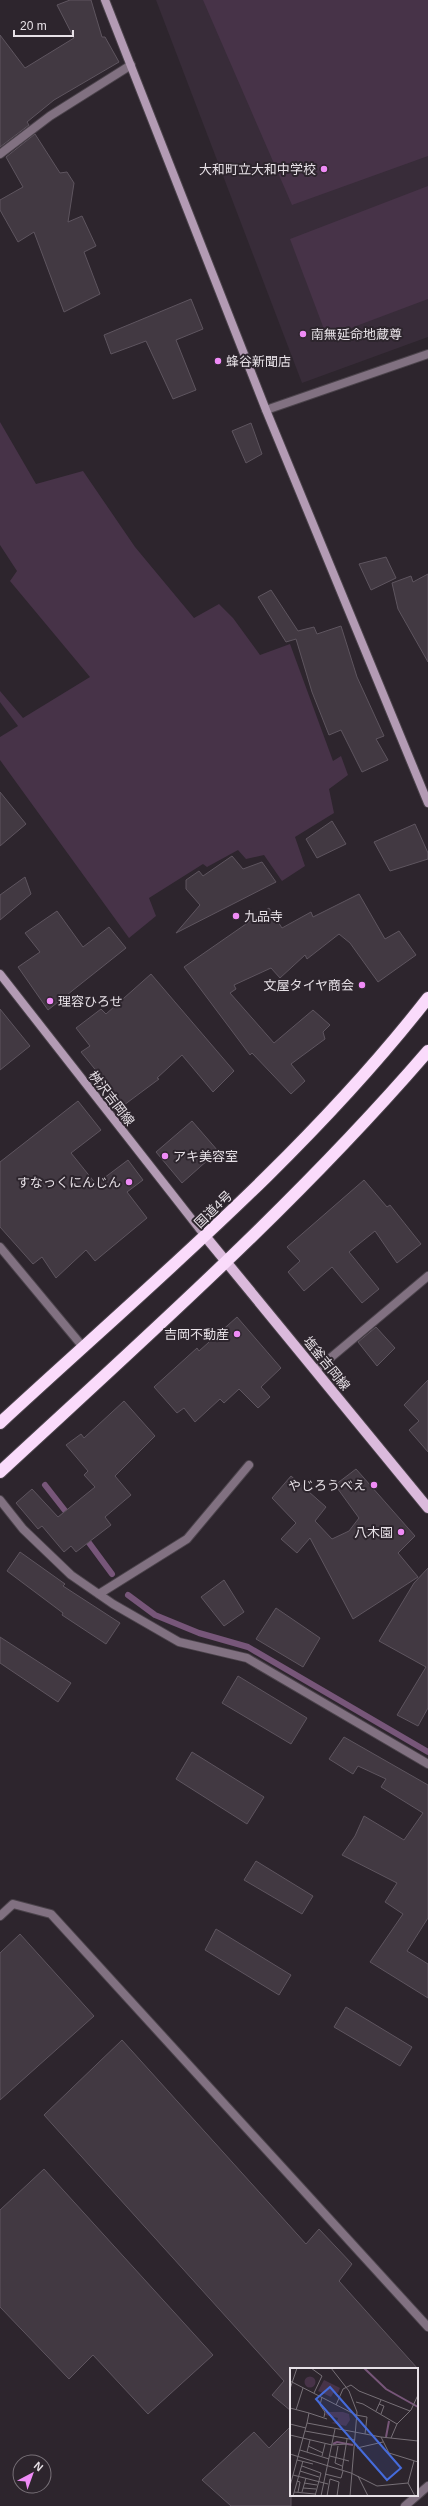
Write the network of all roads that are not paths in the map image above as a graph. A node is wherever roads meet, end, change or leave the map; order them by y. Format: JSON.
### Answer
{"nodes":[{"id":1,"x":105,"y":0,"type":"edge"},
{"id":2,"x":130,"y":65,"type":"junction"},
{"id":3,"x":0,"y":154,"type":"edge"},
{"id":4,"x":428,"y":354,"type":"edge"},
{"id":5,"x":266,"y":410,"type":"junction"},
{"id":6,"x":428,"y":803,"type":"edge"},
{"id":7,"x":0,"y":974,"type":"edge"},
{"id":8,"x":428,"y":998,"type":"edge"},
{"id":9,"x":428,"y":1051,"type":"edge"},
{"id":10,"x":205,"y":1236,"type":"junction"},
{"id":11,"x":0,"y":1247,"type":"edge"},
{"id":12,"x":226,"y":1260,"type":"junction"},
{"id":13,"x":428,"y":1276,"type":"edge"},
{"id":14,"x":83,"y":1347,"type":"junction"},
{"id":15,"x":316,"y":1370,"type":"junction"},
{"id":16,"x":0,"y":1423,"type":"edge"},
{"id":17,"x":249,"y":1465,"type":"dead end"},
{"id":18,"x":0,"y":1472,"type":"edge"},
{"id":19,"x":0,"y":1500,"type":"edge"},
{"id":20,"x":428,"y":1508,"type":"edge"},
{"id":21,"x":99,"y":1594,"type":"junction"},
{"id":22,"x":428,"y":1764,"type":"edge"},
{"id":23,"x":0,"y":1916,"type":"edge"},
{"id":24,"x":428,"y":2327,"type":"edge"},
{"id":25,"x":428,"y":2486,"type":"edge"},
{"id":26,"x":418,"y":2495,"type":"edge"},
{"id":27,"x":416,"y":2496,"type":"edge"},
{"id":28,"x":405,"y":2506,"type":"edge"}],
"edges":[{"from":1,"to":2,"type":"street"},
{"from":2,"to":3,"type":"street"},
{"from":2,"to":5,"type":"street"},
{"from":4,"to":5,"type":"street"},
{"from":5,"to":6,"type":"street"},
{"from":7,"to":10,"type":"street","name":"桝沢吉岡線"},
{"from":8,"to":10,"type":"highway","name":"国道4号"},
{"from":9,"to":12,"type":"highway"},
{"from":10,"to":12,"type":"main road","name":"塩釜吉岡線"},
{"from":10,"to":14,"type":"highway","name":"国道4号"},
{"from":11,"to":14,"type":"street"},
{"from":12,"to":15,"type":"main road","name":"塩釜吉岡線"},
{"from":12,"to":18,"type":"highway"},
{"from":13,"to":15,"type":"street"},
{"from":14,"to":16,"type":"highway","name":"国道4号"},
{"from":15,"to":20,"type":"main road","name":"塩釜吉岡線"},
{"from":17,"to":21,"type":"street"},
{"from":19,"to":21,"type":"street"},
{"from":21,"to":22,"type":"street"},
{"from":23,"to":24,"type":"street"},
{"from":25,"to":26,"type":"street"},
{"from":27,"to":28,"type":"street"}]}
